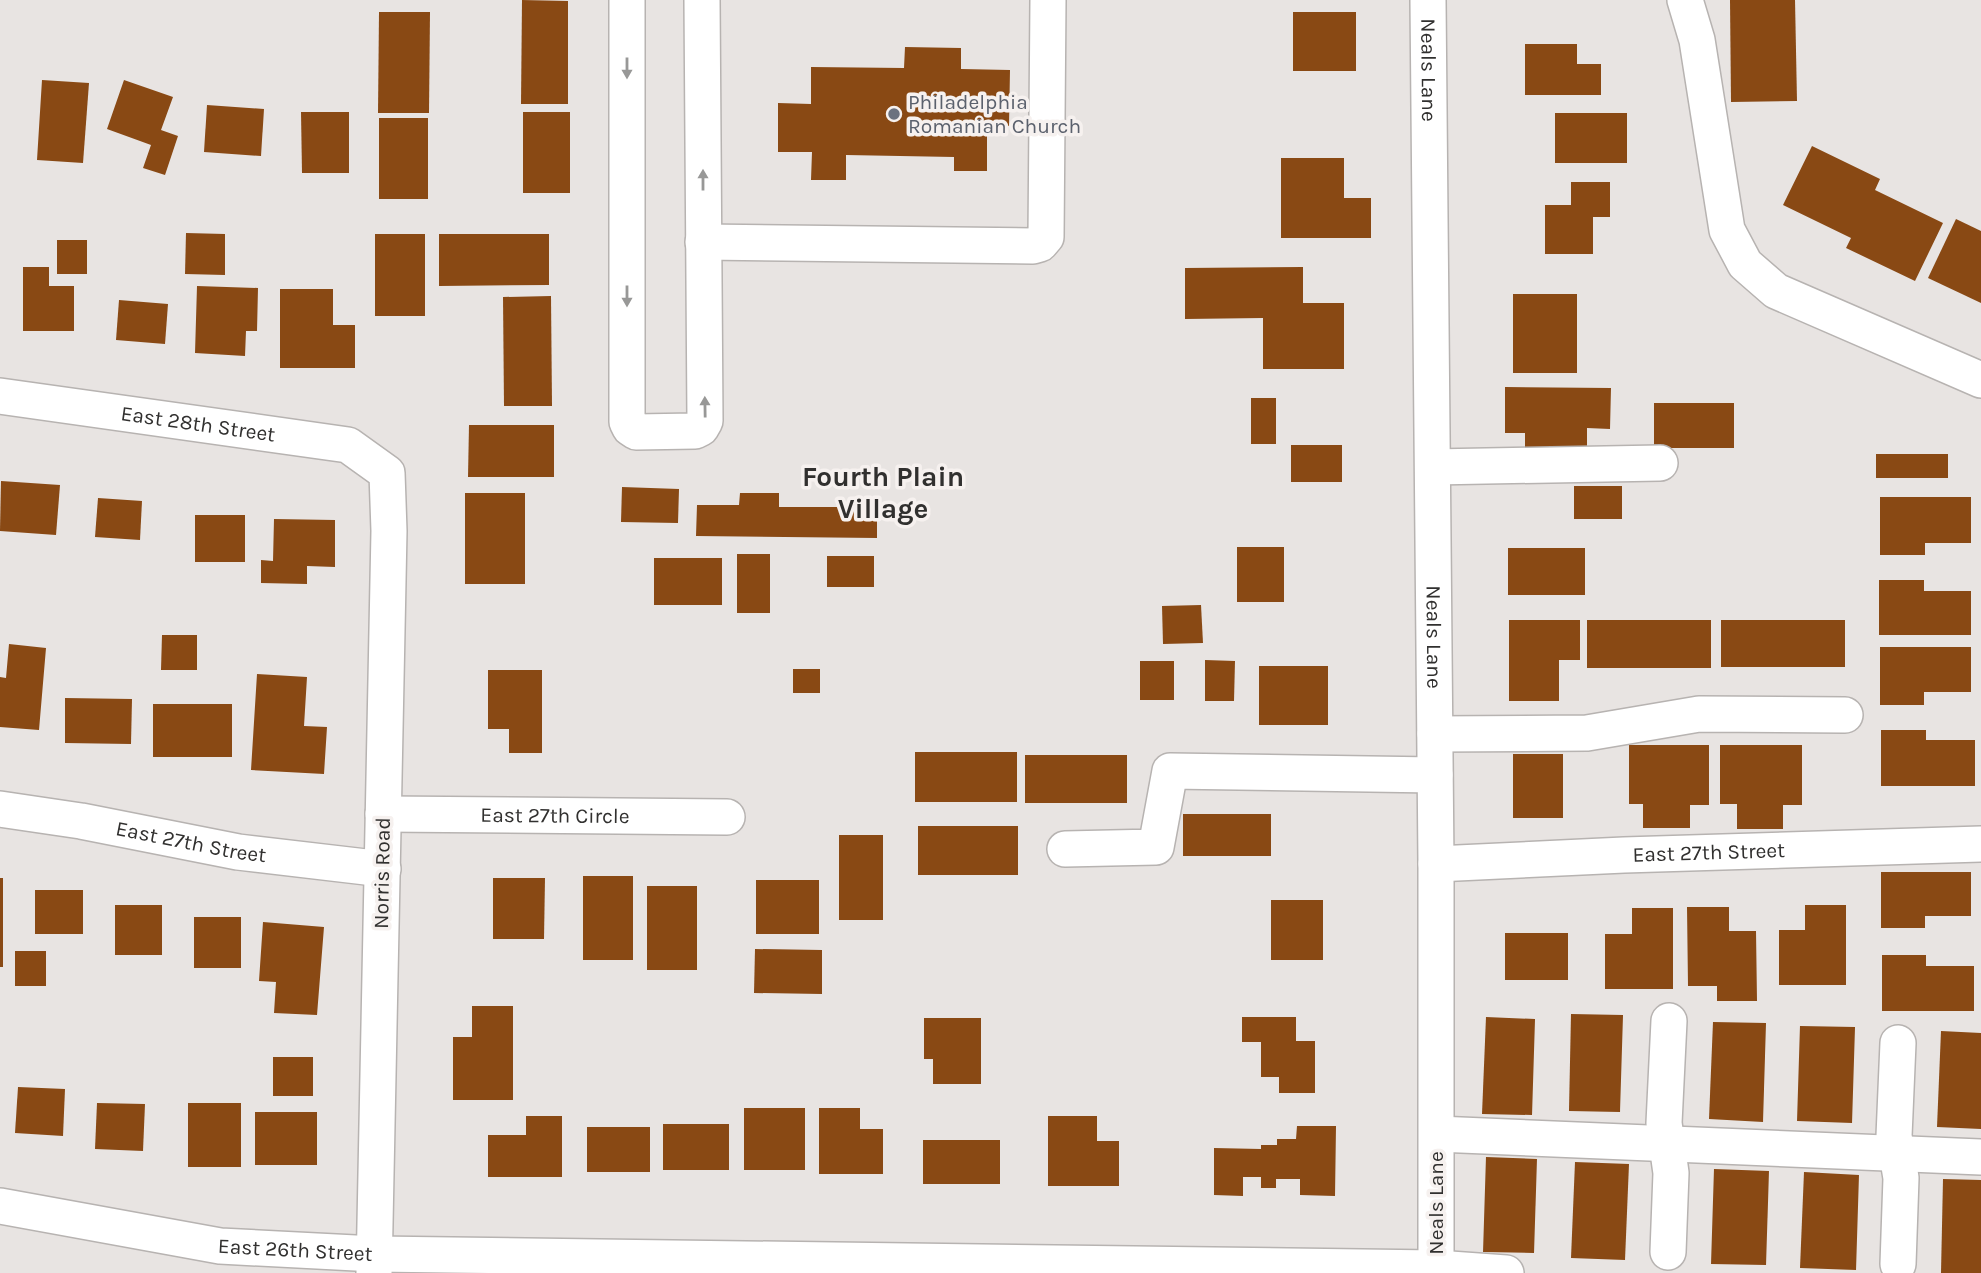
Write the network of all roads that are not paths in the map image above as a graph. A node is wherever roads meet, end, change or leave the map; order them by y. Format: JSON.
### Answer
{"nodes":[{"id":1,"x":627,"y":0,"type":"edge"},
{"id":2,"x":702,"y":0,"type":"edge"},
{"id":3,"x":1048,"y":0,"type":"edge"},
{"id":4,"x":1428,"y":0,"type":"edge"},
{"id":5,"x":1685,"y":0,"type":"edge"},
{"id":6,"x":703,"y":242,"type":"junction"},
{"id":7,"x":1981,"y":380,"type":"edge"},
{"id":8,"x":0,"y":396,"type":"edge"},
{"id":9,"x":1660,"y":463,"type":"dead end"},
{"id":10,"x":1433,"y":467,"type":"junction"},
{"id":11,"x":387,"y":473,"type":"joint"},
{"id":12,"x":1845,"y":715,"type":"dead end"},
{"id":13,"x":1435,"y":734,"type":"junction"},
{"id":14,"x":1435,"y":775,"type":"junction"},
{"id":15,"x":0,"y":809,"type":"edge"},
{"id":16,"x":383,"y":814,"type":"junction"},
{"id":17,"x":727,"y":817,"type":"dead end"},
{"id":18,"x":1981,"y":844,"type":"edge"},
{"id":19,"x":1065,"y":849,"type":"dead end"},
{"id":20,"x":1436,"y":864,"type":"junction"},
{"id":21,"x":383,"y":869,"type":"junction"},
{"id":22,"x":1669,"y":1021,"type":"dead end"},
{"id":23,"x":1898,"y":1043,"type":"dead end"},
{"id":24,"x":1437,"y":1134,"type":"junction"},
{"id":25,"x":1667,"y":1144,"type":"junction"},
{"id":26,"x":1896,"y":1152,"type":"junction"},
{"id":27,"x":1981,"y":1157,"type":"edge"},
{"id":28,"x":0,"y":1206,"type":"edge"},
{"id":29,"x":1668,"y":1252,"type":"dead end"},
{"id":30,"x":375,"y":1264,"type":"edge"},
{"id":31,"x":1898,"y":1264,"type":"dead end"},
{"id":32,"x":1436,"y":1270,"type":"edge"},
{"id":33,"x":1506,"y":1273,"type":"edge"}],
"edges":[{"from":1,"to":6,"type":"street","one_way":true},
{"from":6,"to":2,"type":"street","one_way":true},
{"from":3,"to":6,"type":"street"},
{"from":4,"to":10,"type":"street","name":"Neals Lane"},
{"from":5,"to":7,"type":"street"},
{"from":8,"to":11,"type":"street","name":"East 28th Street"},
{"from":9,"to":10,"type":"street"},
{"from":10,"to":13,"type":"street","name":"Neals Lane"},
{"from":11,"to":16,"type":"street","name":"Norris Road"},
{"from":12,"to":13,"type":"street"},
{"from":13,"to":14,"type":"street","name":"Neals Lane"},
{"from":14,"to":19,"type":"street"},
{"from":14,"to":20,"type":"street","name":"Neals Lane"},
{"from":15,"to":21,"type":"street","name":"East 27th Street"},
{"from":16,"to":17,"type":"street","name":"East 27th Circle"},
{"from":16,"to":21,"type":"street","name":"Norris Road"},
{"from":18,"to":20,"type":"street","name":"East 27th Street"},
{"from":20,"to":24,"type":"street","name":"Neals Lane"},
{"from":21,"to":30,"type":"street","name":"Norris Road"},
{"from":22,"to":25,"type":"street"},
{"from":23,"to":26,"type":"street"},
{"from":24,"to":25,"type":"street"},
{"from":24,"to":32,"type":"street","name":"Neals Lane"},
{"from":25,"to":26,"type":"street"},
{"from":25,"to":29,"type":"street"},
{"from":26,"to":27,"type":"street"},
{"from":26,"to":31,"type":"street"},
{"from":28,"to":30,"type":"street","name":"East 26th Street"},
{"from":30,"to":32,"type":"street","name":"East 26th Street"},
{"from":32,"to":33,"type":"street","name":"East 26th Street"}]}
